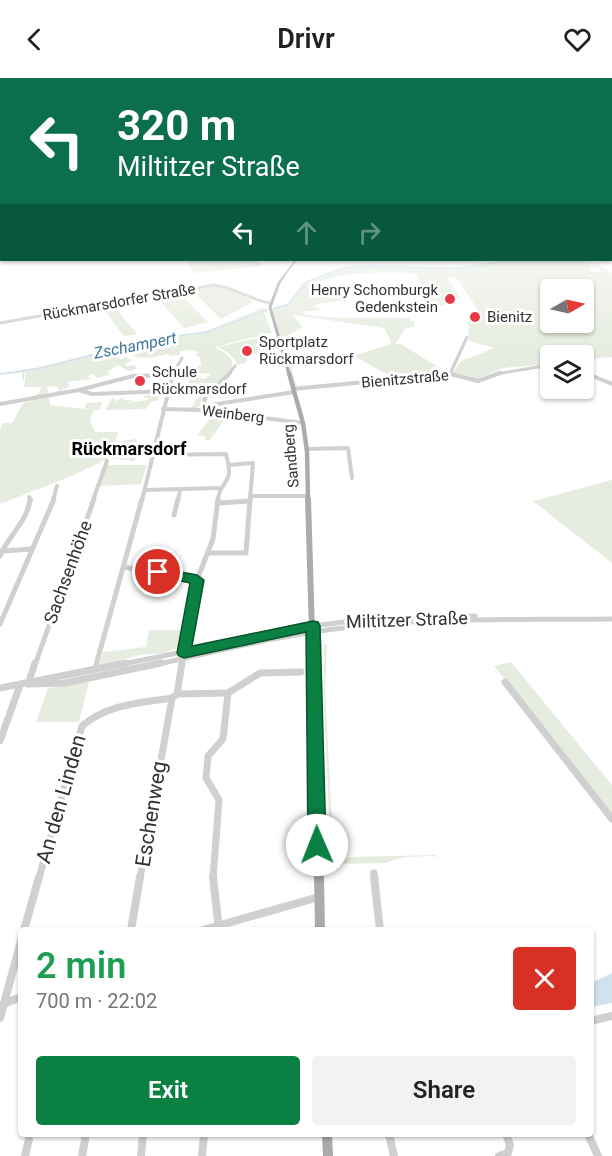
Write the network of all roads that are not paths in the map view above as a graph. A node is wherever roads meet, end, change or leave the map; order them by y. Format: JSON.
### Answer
{"nodes":[{"id":1,"x":295,"y":261,"type":"edge"},
{"id":2,"x":270,"y":303,"type":"junction"},
{"id":3,"x":0,"y":323,"type":"edge"},
{"id":4,"x":467,"y":337,"type":"dead end"},
{"id":5,"x":182,"y":358,"type":"dead end"},
{"id":6,"x":235,"y":366,"type":"dead end"},
{"id":7,"x":540,"y":366,"type":"edge"},
{"id":8,"x":450,"y":374,"type":"junction"},
{"id":9,"x":172,"y":375,"type":"junction"},
{"id":10,"x":594,"y":376,"type":"edge"},
{"id":11,"x":612,"y":384,"type":"edge"},
{"id":12,"x":80,"y":390,"type":"junction"},
{"id":13,"x":293,"y":391,"type":"junction"},
{"id":14,"x":169,"y":392,"type":"junction"},
{"id":15,"x":0,"y":404,"type":"edge"},
{"id":16,"x":204,"y":406,"type":"junction"},
{"id":17,"x":164,"y":409,"type":"junction"},
{"id":18,"x":201,"y":410,"type":"junction"},
{"id":19,"x":303,"y":423,"type":"junction"},
{"id":20,"x":306,"y":449,"type":"junction"},
{"id":21,"x":153,"y":455,"type":"junction"},
{"id":22,"x":107,"y":461,"type":"dead end"},
{"id":23,"x":229,"y":465,"type":"junction"},
{"id":24,"x":352,"y":478,"type":"dead end"},
{"id":25,"x":57,"y":486,"type":"dead end"},
{"id":26,"x":219,"y":488,"type":"junction"},
{"id":27,"x":145,"y":490,"type":"junction"},
{"id":28,"x":180,"y":490,"type":"junction"},
{"id":29,"x":308,"y":496,"type":"junction"},
{"id":30,"x":28,"y":497,"type":"dead end"},
{"id":31,"x":250,"y":499,"type":"junction"},
{"id":32,"x":218,"y":503,"type":"junction"},
{"id":33,"x":174,"y":515,"type":"dead end"},
{"id":34,"x":32,"y":549,"type":"junction"},
{"id":35,"x":1,"y":553,"type":"edge"},
{"id":36,"x":209,"y":553,"type":"junction"},
{"id":37,"x":124,"y":567,"type":"junction"},
{"id":38,"x":197,"y":580,"type":"junction"},
{"id":39,"x":612,"y":619,"type":"edge"},
{"id":40,"x":0,"y":624,"type":"edge"},
{"id":41,"x":313,"y":629,"type":"junction"},
{"id":42,"x":183,"y":656,"type":"junction"},
{"id":43,"x":96,"y":665,"type":"dead end"},
{"id":44,"x":301,"y":672,"type":"dead end"},
{"id":45,"x":505,"y":682,"type":"dead end"},
{"id":46,"x":28,"y":684,"type":"junction"},
{"id":47,"x":20,"y":685,"type":"junction"},
{"id":48,"x":0,"y":688,"type":"edge"},
{"id":49,"x":228,"y":693,"type":"junction"},
{"id":50,"x":174,"y":696,"type":"junction"},
{"id":51,"x":0,"y":741,"type":"edge"},
{"id":52,"x":612,"y":819,"type":"edge"},
{"id":53,"x":374,"y":873,"type":"dead end"},
{"id":54,"x":320,"y":897,"type":"junction"},
{"id":55,"x":25,"y":927,"type":"edge"},
{"id":56,"x":132,"y":927,"type":"edge"},
{"id":57,"x":219,"y":927,"type":"edge"},
{"id":58,"x":320,"y":927,"type":"edge"},
{"id":59,"x":380,"y":927,"type":"edge"},
{"id":60,"x":18,"y":951,"type":"edge"},
{"id":61,"x":18,"y":998,"type":"edge"},
{"id":62,"x":2,"y":1004,"type":"edge"},
{"id":63,"x":612,"y":1016,"type":"edge"},
{"id":64,"x":0,"y":1018,"type":"edge"},
{"id":65,"x":594,"y":1020,"type":"edge"},
{"id":66,"x":85,"y":1137,"type":"edge"},
{"id":67,"x":143,"y":1137,"type":"edge"},
{"id":68,"x":204,"y":1137,"type":"edge"},
{"id":69,"x":327,"y":1137,"type":"edge"},
{"id":70,"x":390,"y":1137,"type":"edge"},
{"id":71,"x":507,"y":1137,"type":"edge"},
{"id":72,"x":589,"y":1137,"type":"edge"},
{"id":73,"x":28,"y":1138,"type":"dead end"},
{"id":74,"x":25,"y":1156,"type":"edge"},
{"id":75,"x":82,"y":1156,"type":"edge"},
{"id":76,"x":141,"y":1156,"type":"edge"},
{"id":77,"x":202,"y":1156,"type":"edge"},
{"id":78,"x":328,"y":1156,"type":"edge"},
{"id":79,"x":394,"y":1156,"type":"edge"},
{"id":80,"x":499,"y":1156,"type":"edge"},
{"id":81,"x":598,"y":1156,"type":"edge"}],
"edges":[{"from":1,"to":2,"type":"main road"},
{"from":2,"to":3,"type":"street","name":"Rückmarsdorfer Straße"},
{"from":2,"to":13,"type":"main road","name":"Sandberg"},
{"from":4,"to":8,"type":"street"},
{"from":5,"to":9,"type":"street"},
{"from":6,"to":16,"type":"street"},
{"from":7,"to":8,"type":"street","name":"Bienitzstraße"},
{"from":8,"to":13,"type":"street","name":"Bienitzstraße"},
{"from":9,"to":12,"type":"street"},
{"from":9,"to":14,"type":"street"},
{"from":10,"to":11,"type":"street"},
{"from":12,"to":14,"type":"street"},
{"from":12,"to":15,"type":"street"},
{"from":13,"to":16,"type":"street","name":"Bienitzstraße"},
{"from":13,"to":19,"type":"main road","name":"Sandberg"},
{"from":14,"to":17,"type":"street"},
{"from":16,"to":18,"type":"street"},
{"from":17,"to":18,"type":"street","name":"Weinberg"},
{"from":17,"to":21,"type":"street"},
{"from":18,"to":19,"type":"street","name":"Weinberg"},
{"from":19,"to":20,"type":"main road","name":"Sandberg"},
{"from":20,"to":24,"type":"street"},
{"from":20,"to":29,"type":"main road","name":"Sandberg"},
{"from":21,"to":23,"type":"street"},
{"from":21,"to":27,"type":"street"},
{"from":22,"to":46,"type":"street","name":"Sachsenhöhe"},
{"from":23,"to":26,"type":"street","name":"Eschenweg"},
{"from":23,"to":31,"type":"street"},
{"from":25,"to":34,"type":"street"},
{"from":26,"to":28,"type":"street"},
{"from":26,"to":32,"type":"street","name":"Eschenweg"},
{"from":27,"to":28,"type":"street"},
{"from":27,"to":37,"type":"street"},
{"from":28,"to":33,"type":"street"},
{"from":29,"to":31,"type":"street","name":"Sandberg"},
{"from":29,"to":41,"type":"main road","name":"Sandberg"},
{"from":30,"to":35,"type":"street"},
{"from":31,"to":32,"type":"street"},
{"from":31,"to":36,"type":"street"},
{"from":32,"to":36,"type":"street","name":"Eschenweg"},
{"from":34,"to":35,"type":"street"},
{"from":34,"to":40,"type":"street"},
{"from":36,"to":38,"type":"street","name":"Eschenweg"},
{"from":37,"to":38,"type":"street"},
{"from":37,"to":43,"type":"street"},
{"from":38,"to":42,"type":"street","name":"Eschenweg"},
{"from":39,"to":41,"type":"street","name":"Miltitzer Straße"},
{"from":41,"to":42,"type":"street","name":"Miltitzer Straße"},
{"from":41,"to":54,"type":"main road","name":"Sandberg"},
{"from":42,"to":46,"type":"street","name":"Miltitzer Straße"},
{"from":42,"to":50,"type":"street","name":"Eschenweg"},
{"from":44,"to":49,"type":"street"},
{"from":45,"to":52,"type":"street"},
{"from":46,"to":47,"type":"street","name":"Miltitzer Straße"},
{"from":47,"to":48,"type":"street","name":"Miltitzer Straße"},
{"from":47,"to":51,"type":"street"},
{"from":49,"to":50,"type":"street","name":"An den Linden"},
{"from":49,"to":57,"type":"street"},
{"from":50,"to":55,"type":"street","name":"An den Linden"},
{"from":50,"to":56,"type":"street","name":"Eschenweg"},
{"from":53,"to":59,"type":"street"},
{"from":54,"to":57,"type":"street"},
{"from":54,"to":58,"type":"main road","name":"Sandberg"},
{"from":60,"to":62,"type":"street"},
{"from":61,"to":62,"type":"street"},
{"from":62,"to":64,"type":"street"},
{"from":63,"to":65,"type":"street"},
{"from":66,"to":75,"type":"street"},
{"from":67,"to":76,"type":"street"},
{"from":68,"to":77,"type":"street"},
{"from":69,"to":78,"type":"main road"},
{"from":70,"to":79,"type":"street"},
{"from":71,"to":80,"type":"street"},
{"from":72,"to":81,"type":"street"},
{"from":73,"to":74,"type":"street"}]}
